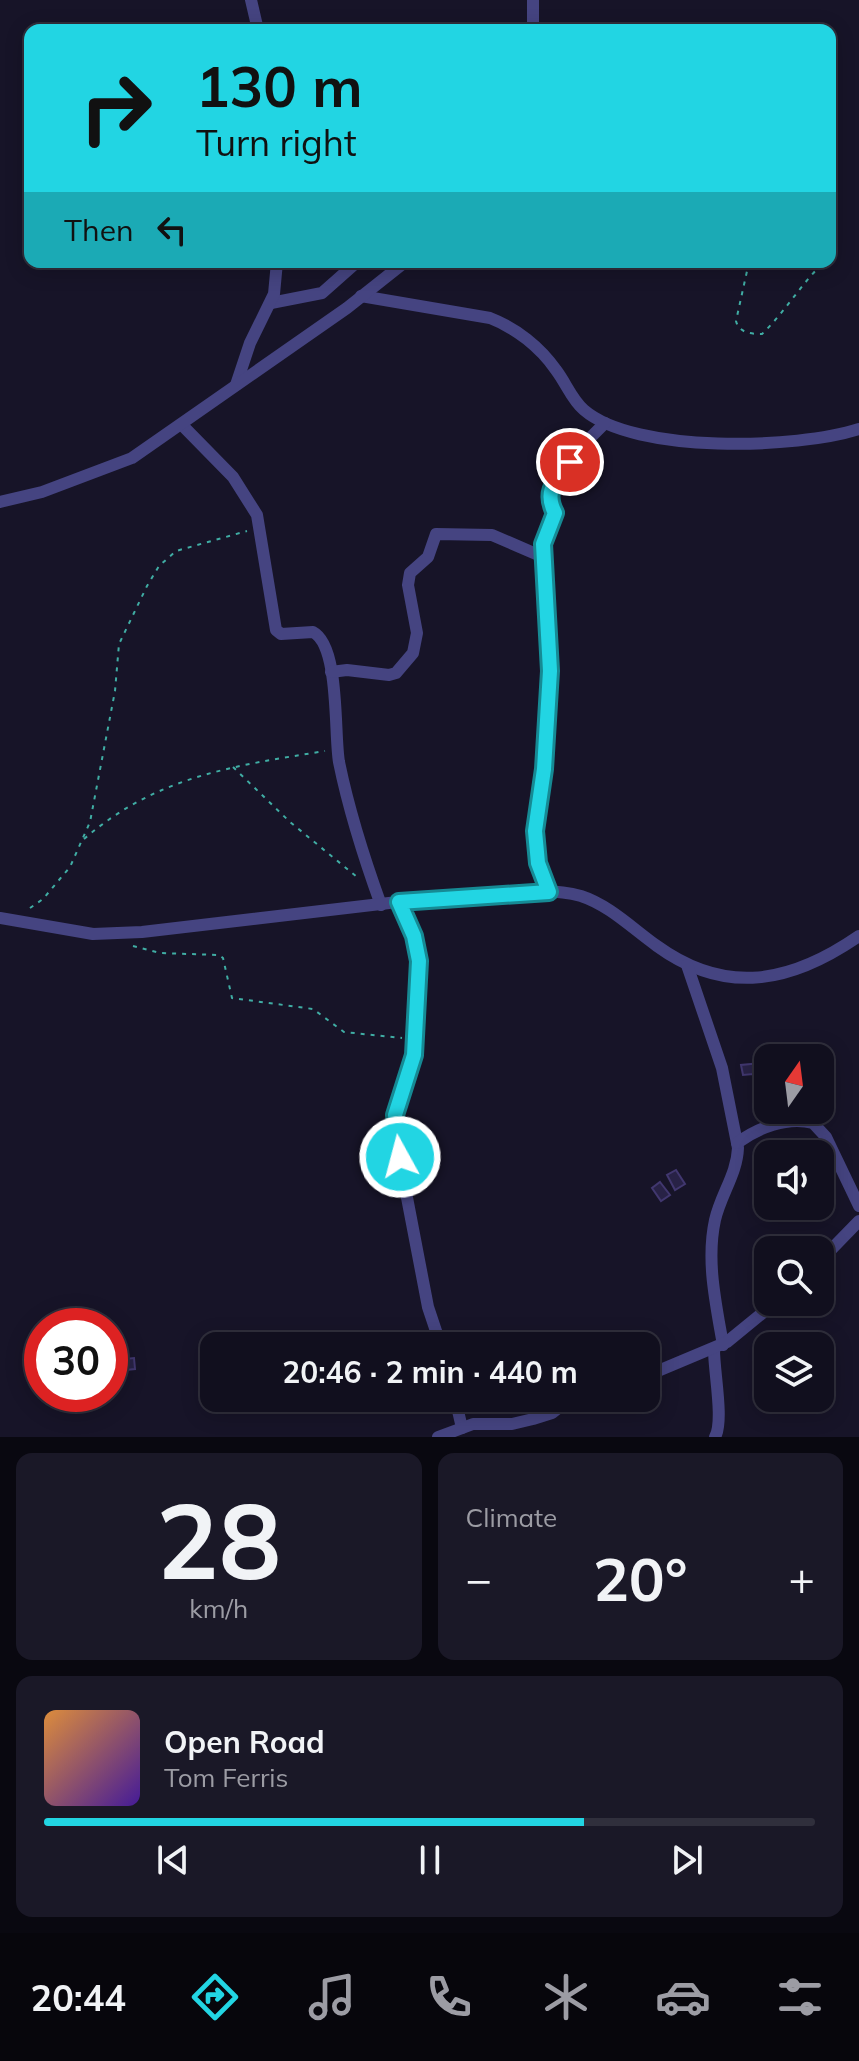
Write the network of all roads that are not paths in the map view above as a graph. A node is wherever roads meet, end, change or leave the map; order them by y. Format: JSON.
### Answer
{"nodes":[{"id":1,"x":251,"y":0,"type":"edge"},
{"id":2,"x":533,"y":0,"type":"edge"},
{"id":3,"x":257,"y":24,"type":"edge"},
{"id":4,"x":533,"y":24,"type":"edge"},
{"id":5,"x":276,"y":268,"type":"edge"},
{"id":6,"x":350,"y":268,"type":"edge"},
{"id":7,"x":397,"y":268,"type":"edge"},
{"id":8,"x":361,"y":296,"type":"junction"},
{"id":9,"x":271,"y":303,"type":"junction"},
{"id":10,"x":236,"y":385,"type":"junction"},
{"id":11,"x":605,"y":423,"type":"junction"},
{"id":12,"x":182,"y":425,"type":"junction"},
{"id":13,"x":859,"y":429,"type":"edge"},
{"id":14,"x":0,"y":502,"type":"edge"},
{"id":15,"x":543,"y":557,"type":"junction"},
{"id":16,"x":331,"y":672,"type":"junction"},
{"id":17,"x":549,"y":892,"type":"junction"},
{"id":18,"x":399,"y":902,"type":"junction"},
{"id":19,"x":381,"y":905,"type":"junction"},
{"id":20,"x":6,"y":920,"type":"edge"},
{"id":21,"x":859,"y":936,"type":"edge"},
{"id":22,"x":687,"y":965,"type":"junction"},
{"id":23,"x":737,"y":1143,"type":"junction"},
{"id":24,"x":859,"y":1206,"type":"edge"},
{"id":25,"x":859,"y":1221,"type":"edge"},
{"id":26,"x":834,"y":1247,"type":"edge"},
{"id":27,"x":758,"y":1316,"type":"edge"},
{"id":28,"x":436,"y":1332,"type":"edge"},
{"id":29,"x":718,"y":1347,"type":"junction"},
{"id":30,"x":660,"y":1370,"type":"edge"},
{"id":31,"x":458,"y":1412,"type":"edge"},
{"id":32,"x":553,"y":1412,"type":"edge"},
{"id":33,"x":462,"y":1428,"type":"junction"},
{"id":34,"x":438,"y":1437,"type":"edge"},
{"id":35,"x":715,"y":1437,"type":"edge"}],
"edges":[{"from":1,"to":3,"type":"street"},
{"from":2,"to":4,"type":"street"},
{"from":5,"to":9,"type":"street"},
{"from":6,"to":9,"type":"street"},
{"from":7,"to":8,"type":"street"},
{"from":8,"to":10,"type":"street"},
{"from":8,"to":11,"type":"street"},
{"from":9,"to":10,"type":"street"},
{"from":10,"to":12,"type":"street"},
{"from":11,"to":13,"type":"street"},
{"from":11,"to":15,"type":"street"},
{"from":12,"to":14,"type":"street"},
{"from":12,"to":16,"type":"street"},
{"from":15,"to":16,"type":"street"},
{"from":15,"to":17,"type":"street"},
{"from":16,"to":19,"type":"street"},
{"from":17,"to":18,"type":"street"},
{"from":17,"to":22,"type":"street"},
{"from":18,"to":19,"type":"street"},
{"from":18,"to":28,"type":"street"},
{"from":19,"to":20,"type":"street"},
{"from":21,"to":22,"type":"street"},
{"from":22,"to":23,"type":"street"},
{"from":23,"to":24,"type":"street"},
{"from":23,"to":29,"type":"street"},
{"from":25,"to":26,"type":"street"},
{"from":27,"to":29,"type":"street"},
{"from":29,"to":30,"type":"street"},
{"from":29,"to":35,"type":"street"},
{"from":31,"to":33,"type":"street"},
{"from":32,"to":33,"type":"street"},
{"from":33,"to":34,"type":"street"}]}
